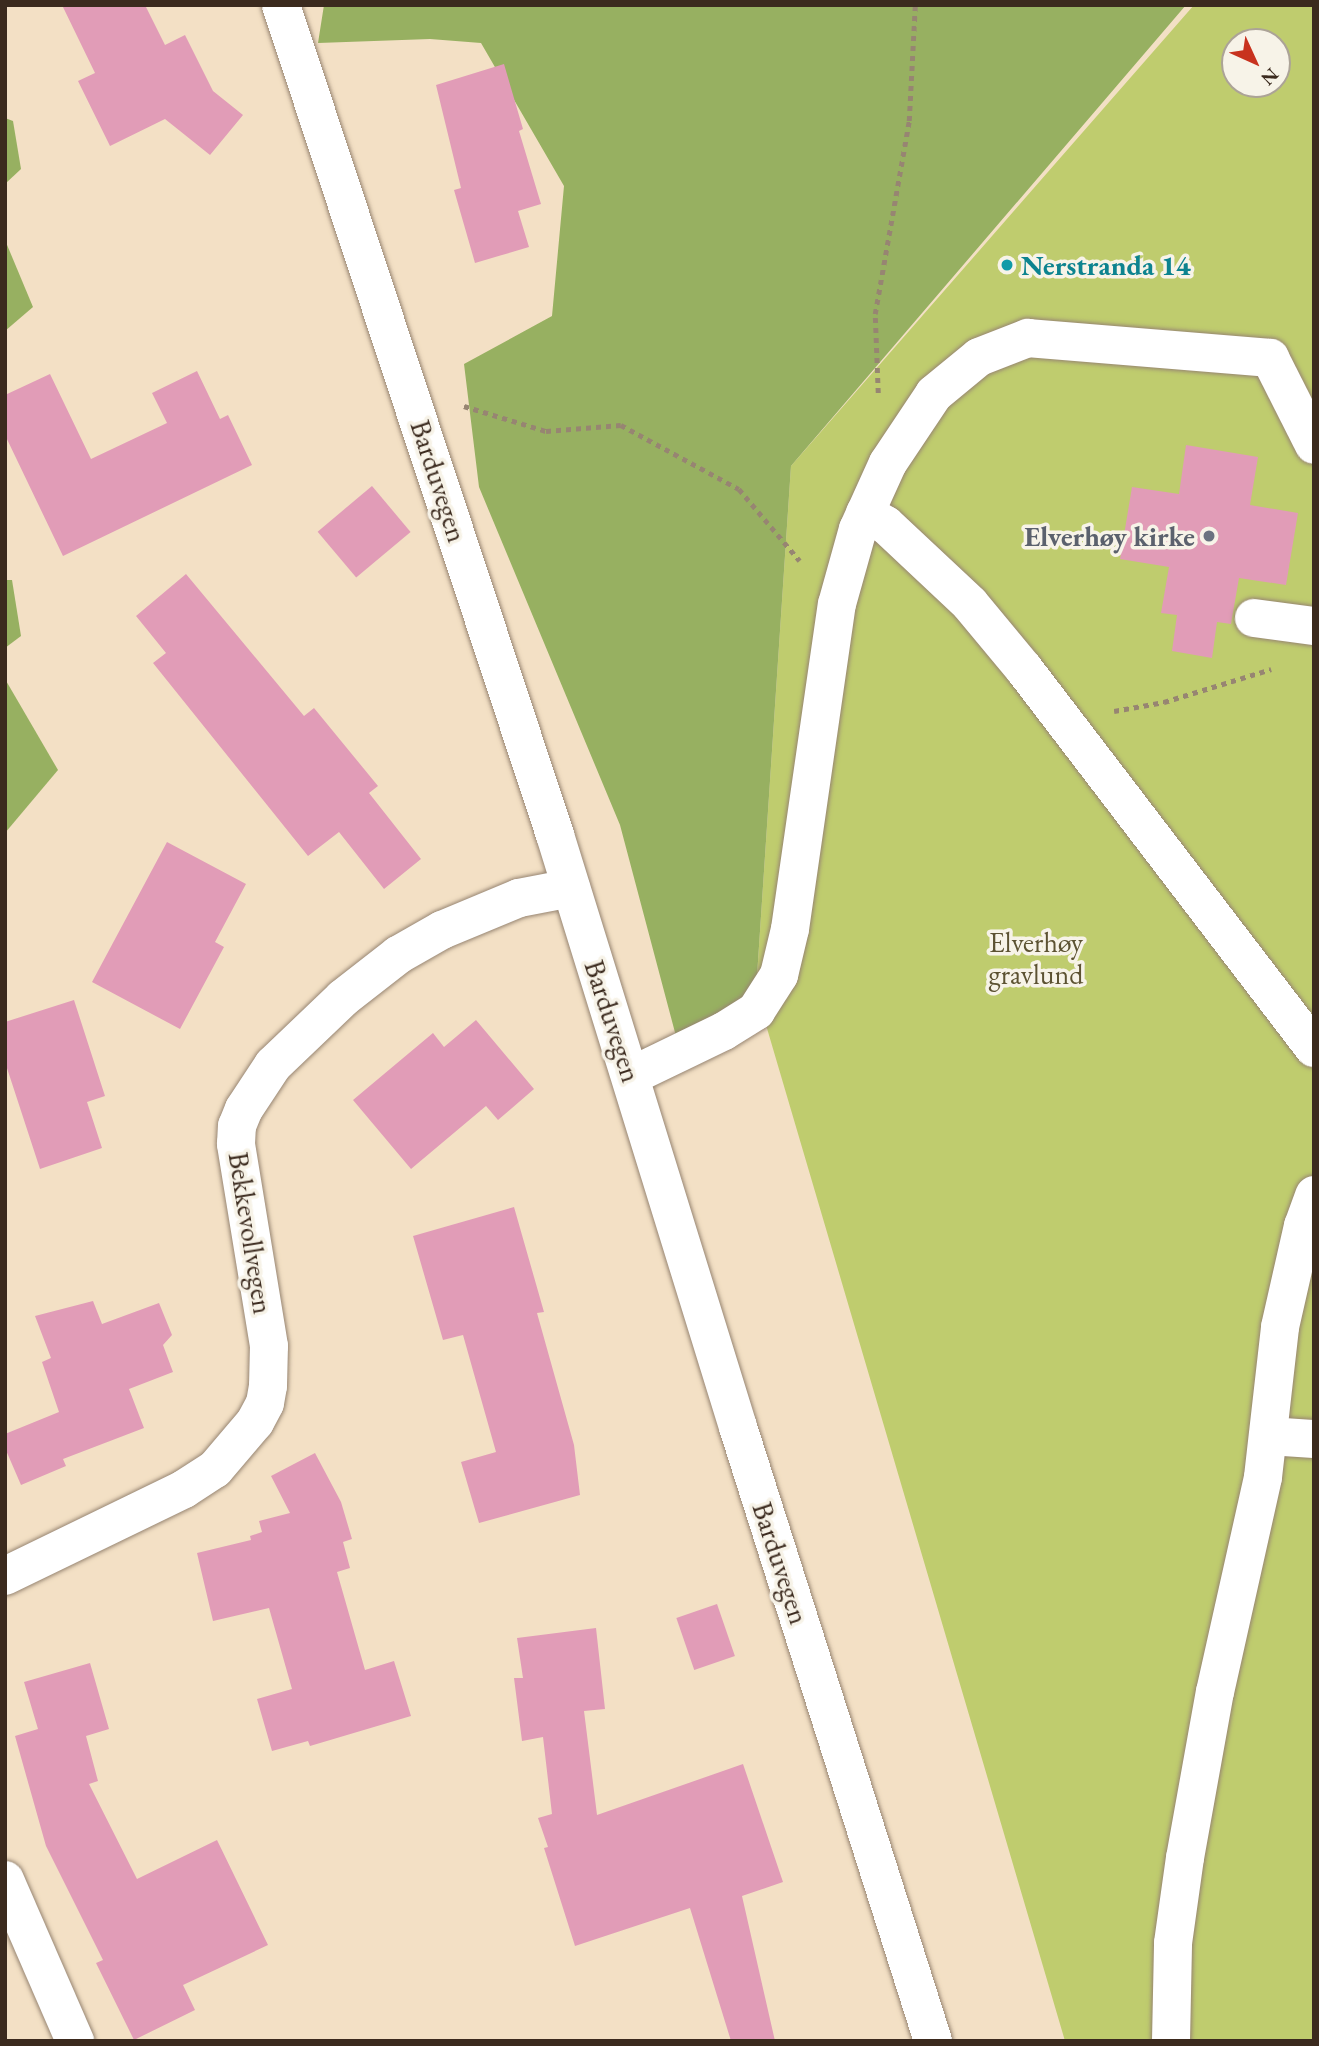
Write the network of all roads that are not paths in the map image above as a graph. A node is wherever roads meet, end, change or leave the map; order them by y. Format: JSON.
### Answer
{"nodes":[{"id":1,"x":281,"y":5,"type":"edge"},
{"id":2,"x":1314,"y":444,"type":"edge"},
{"id":3,"x":865,"y":513,"type":"junction"},
{"id":4,"x":1254,"y":618,"type":"dead end"},
{"id":5,"x":1314,"y":626,"type":"edge"},
{"id":6,"x":570,"y":888,"type":"junction"},
{"id":7,"x":1314,"y":1048,"type":"edge"},
{"id":8,"x":631,"y":1076,"type":"junction"},
{"id":9,"x":1314,"y":1195,"type":"edge"},
{"id":10,"x":1269,"y":1436,"type":"junction"},
{"id":11,"x":1314,"y":1438,"type":"edge"},
{"id":12,"x":5,"y":1576,"type":"edge"},
{"id":13,"x":5,"y":1880,"type":"edge"},
{"id":14,"x":75,"y":2041,"type":"edge"},
{"id":15,"x":933,"y":2041,"type":"edge"},
{"id":16,"x":1171,"y":2041,"type":"edge"}],
"edges":[{"from":1,"to":6,"type":"street","name":"Barduvegen"},
{"from":2,"to":3,"type":"street"},
{"from":3,"to":7,"type":"street"},
{"from":3,"to":8,"type":"street"},
{"from":4,"to":5,"type":"street"},
{"from":6,"to":8,"type":"street","name":"Barduvegen"},
{"from":6,"to":12,"type":"street","name":"Bekkevollvegen"},
{"from":8,"to":15,"type":"street","name":"Barduvegen"},
{"from":9,"to":10,"type":"street"},
{"from":10,"to":11,"type":"street"},
{"from":10,"to":16,"type":"street"},
{"from":13,"to":14,"type":"street"}]}
